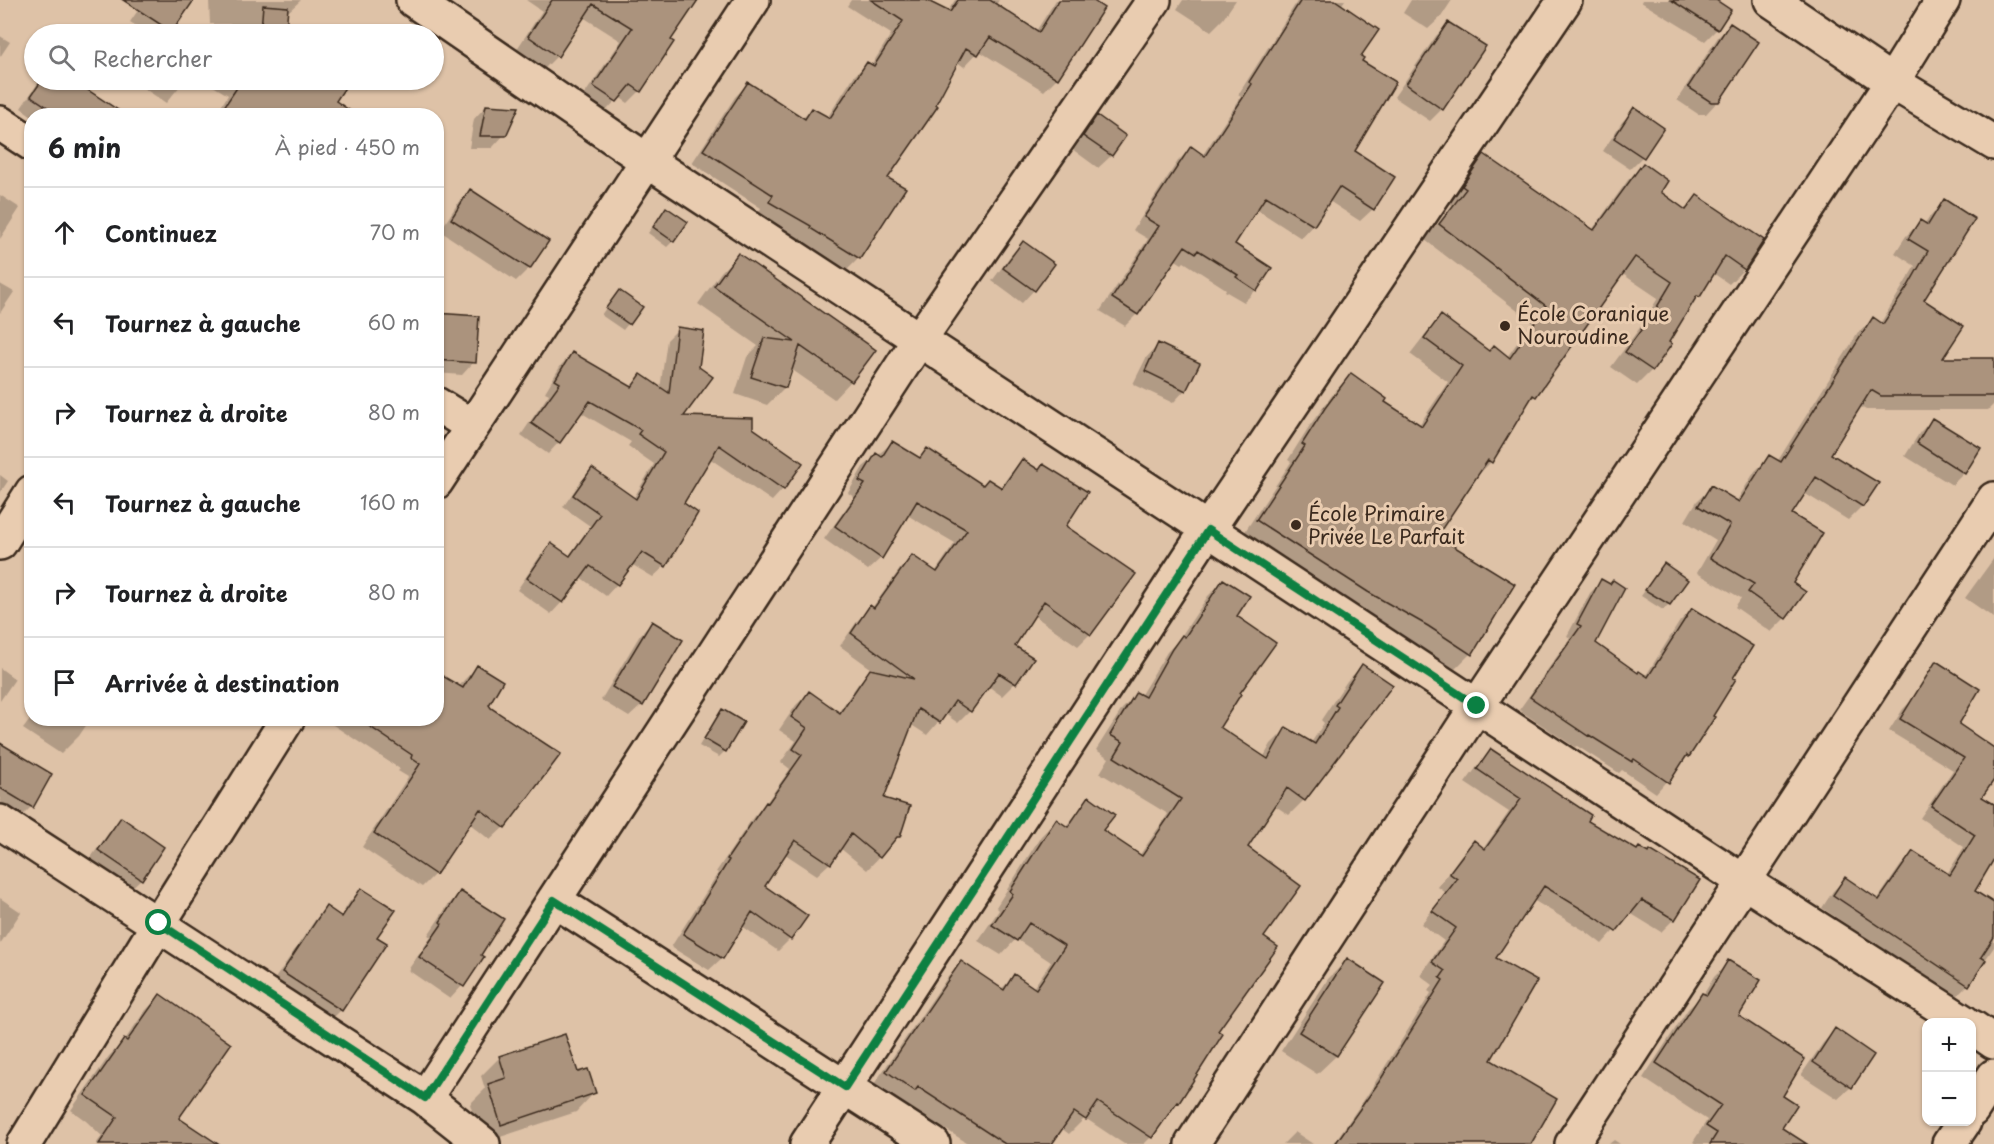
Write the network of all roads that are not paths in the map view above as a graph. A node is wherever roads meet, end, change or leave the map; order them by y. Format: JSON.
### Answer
{"nodes":[{"id":1,"x":413,"y":0,"type":"edge"},
{"id":2,"x":753,"y":0,"type":"edge"},
{"id":3,"x":1154,"y":0,"type":"edge"},
{"id":4,"x":1565,"y":0,"type":"edge"},
{"id":5,"x":1771,"y":0,"type":"edge"},
{"id":6,"x":1942,"y":0,"type":"edge"},
{"id":7,"x":1892,"y":82,"type":"junction"},
{"id":8,"x":0,"y":123,"type":"edge"},
{"id":9,"x":24,"y":139,"type":"edge"},
{"id":10,"x":1994,"y":143,"type":"edge"},
{"id":11,"x":646,"y":160,"type":"junction"},
{"id":12,"x":919,"y":340,"type":"junction"},
{"id":13,"x":444,"y":409,"type":"edge"},
{"id":14,"x":472,"y":426,"type":"junction"},
{"id":15,"x":444,"y":470,"type":"edge"},
{"id":16,"x":1994,"y":499,"type":"edge"},
{"id":17,"x":24,"y":505,"type":"edge"},
{"id":18,"x":1208,"y":530,"type":"junction"},
{"id":19,"x":0,"y":543,"type":"edge"},
{"id":20,"x":1477,"y":706,"type":"junction"},
{"id":21,"x":283,"y":726,"type":"edge"},
{"id":22,"x":0,"y":822,"type":"edge"},
{"id":23,"x":1743,"y":881,"type":"junction"},
{"id":24,"x":554,"y":900,"type":"junction"},
{"id":25,"x":159,"y":923,"type":"junction"},
{"id":26,"x":1956,"y":1018,"type":"edge"},
{"id":27,"x":1976,"y":1030,"type":"edge"},
{"id":28,"x":1994,"y":1042,"type":"edge"},
{"id":29,"x":1994,"y":1076,"type":"edge"},
{"id":30,"x":845,"y":1087,"type":"junction"},
{"id":31,"x":425,"y":1098,"type":"junction"},
{"id":32,"x":1976,"y":1103,"type":"edge"},
{"id":33,"x":1961,"y":1126,"type":"edge"},
{"id":34,"x":24,"y":1144,"type":"edge"},
{"id":35,"x":483,"y":1144,"type":"edge"},
{"id":36,"x":807,"y":1144,"type":"edge"},
{"id":37,"x":933,"y":1144,"type":"edge"},
{"id":38,"x":1192,"y":1144,"type":"edge"},
{"id":39,"x":1572,"y":1144,"type":"edge"},
{"id":40,"x":1949,"y":1144,"type":"edge"}],
"edges":[{"from":1,"to":11,"type":"street"},
{"from":2,"to":11,"type":"street"},
{"from":3,"to":12,"type":"street"},
{"from":4,"to":18,"type":"street"},
{"from":5,"to":7,"type":"street"},
{"from":6,"to":7,"type":"street"},
{"from":7,"to":10,"type":"street"},
{"from":7,"to":20,"type":"street"},
{"from":8,"to":9,"type":"street"},
{"from":11,"to":12,"type":"street"},
{"from":11,"to":14,"type":"street"},
{"from":12,"to":18,"type":"street"},
{"from":12,"to":24,"type":"street"},
{"from":13,"to":14,"type":"street"},
{"from":14,"to":15,"type":"street"},
{"from":16,"to":23,"type":"street"},
{"from":17,"to":19,"type":"street"},
{"from":18,"to":20,"type":"street"},
{"from":18,"to":30,"type":"street"},
{"from":20,"to":23,"type":"street"},
{"from":20,"to":38,"type":"street"},
{"from":21,"to":25,"type":"street"},
{"from":22,"to":25,"type":"street"},
{"from":23,"to":26,"type":"street"},
{"from":23,"to":39,"type":"street"},
{"from":24,"to":30,"type":"street"},
{"from":24,"to":31,"type":"street"},
{"from":25,"to":31,"type":"street"},
{"from":25,"to":34,"type":"street"},
{"from":27,"to":28,"type":"street"},
{"from":29,"to":32,"type":"street"},
{"from":30,"to":36,"type":"street"},
{"from":30,"to":37,"type":"street"},
{"from":31,"to":35,"type":"street"},
{"from":33,"to":40,"type":"street"}]}
